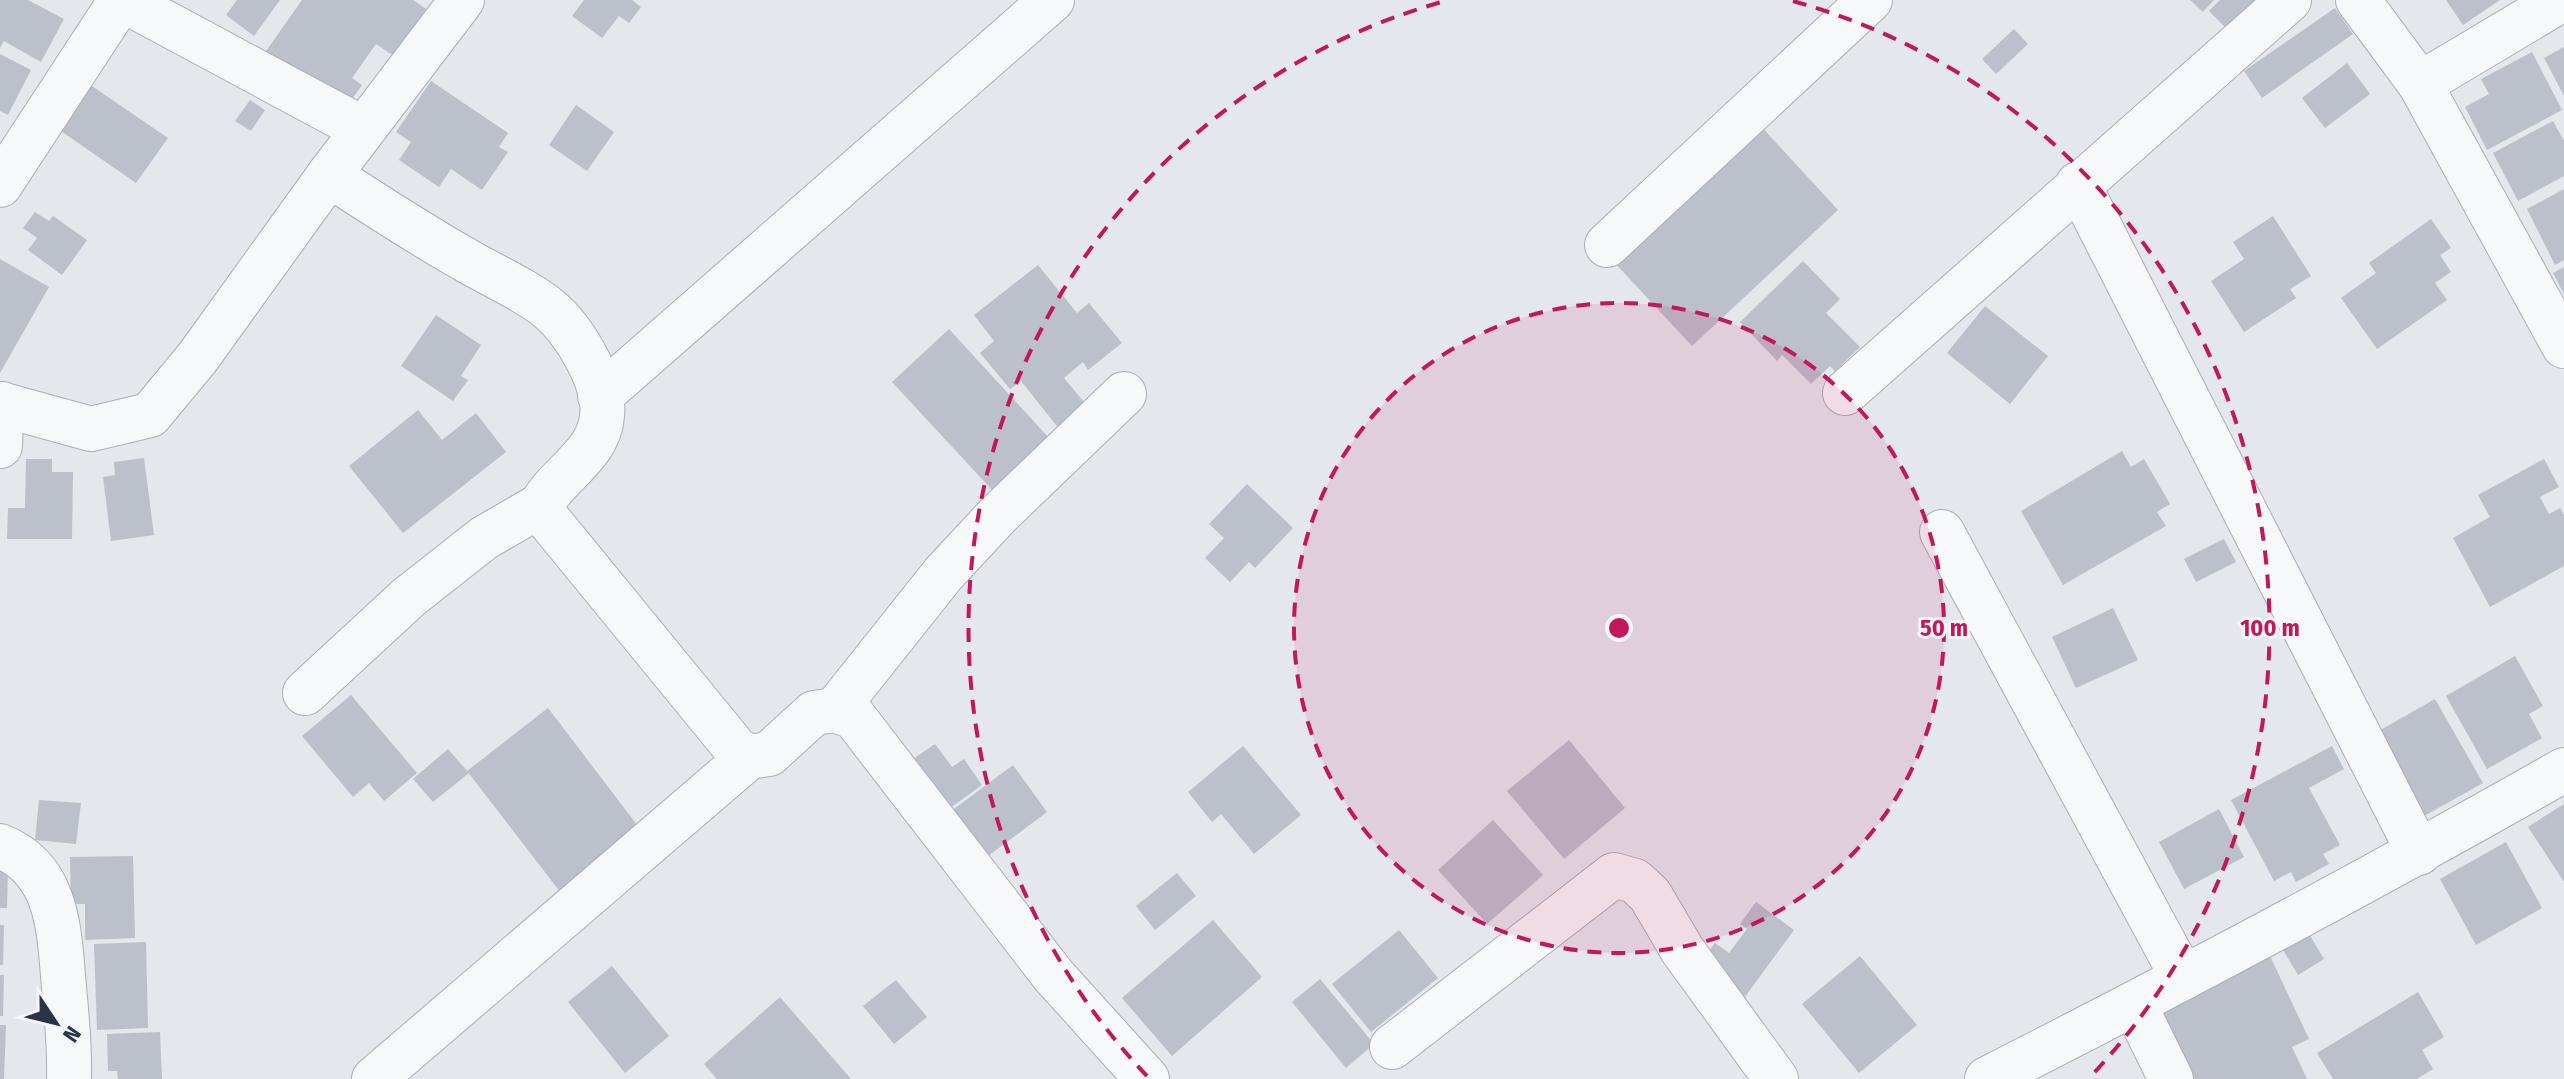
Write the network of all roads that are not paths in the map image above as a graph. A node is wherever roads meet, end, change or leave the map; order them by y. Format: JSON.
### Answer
{"nodes":[{"id":1,"x":122,"y":0,"type":"edge"},
{"id":2,"x":462,"y":0,"type":"edge"},
{"id":3,"x":1052,"y":0,"type":"edge"},
{"id":4,"x":1870,"y":0,"type":"edge"},
{"id":5,"x":2289,"y":0,"type":"edge"},
{"id":6,"x":2358,"y":0,"type":"edge"},
{"id":7,"x":2561,"y":0,"type":"edge"},
{"id":8,"x":2420,"y":84,"type":"junction"},
{"id":9,"x":363,"y":129,"type":"junction"},
{"id":10,"x":329,"y":175,"type":"junction"},
{"id":11,"x":2078,"y":184,"type":"junction"},
{"id":12,"x":0,"y":185,"type":"edge"},
{"id":13,"x":1607,"y":245,"type":"dead end"},
{"id":14,"x":2564,"y":346,"type":"edge"},
{"id":15,"x":1845,"y":393,"type":"dead end"},
{"id":16,"x":1124,"y":394,"type":"dead end"},
{"id":17,"x":600,"y":396,"type":"junction"},
{"id":18,"x":1,"y":418,"type":"edge"},
{"id":19,"x":541,"y":505,"type":"junction"},
{"id":20,"x":1942,"y":532,"type":"dead end"},
{"id":21,"x":305,"y":693,"type":"dead end"},
{"id":22,"x":835,"y":710,"type":"junction"},
{"id":23,"x":749,"y":757,"type":"junction"},
{"id":24,"x":2564,"y":770,"type":"edge"},
{"id":25,"x":0,"y":846,"type":"edge"},
{"id":26,"x":2419,"y":853,"type":"junction"},
{"id":27,"x":2183,"y":978,"type":"junction"},
{"id":28,"x":2134,"y":1004,"type":"junction"},
{"id":29,"x":1392,"y":1047,"type":"dead end"},
{"id":30,"x":69,"y":1079,"type":"edge"},
{"id":31,"x":374,"y":1079,"type":"edge"},
{"id":32,"x":1147,"y":1079,"type":"edge"},
{"id":33,"x":1776,"y":1079,"type":"edge"},
{"id":34,"x":1987,"y":1079,"type":"edge"},
{"id":35,"x":2171,"y":1079,"type":"edge"}],
"edges":[{"from":1,"to":9,"type":"street"},
{"from":1,"to":12,"type":"street"},
{"from":2,"to":9,"type":"street"},
{"from":3,"to":17,"type":"street"},
{"from":4,"to":13,"type":"street"},
{"from":5,"to":11,"type":"street"},
{"from":6,"to":8,"type":"street"},
{"from":7,"to":8,"type":"street"},
{"from":8,"to":14,"type":"street"},
{"from":9,"to":10,"type":"street"},
{"from":10,"to":17,"type":"street"},
{"from":10,"to":18,"type":"street"},
{"from":11,"to":15,"type":"street"},
{"from":11,"to":26,"type":"street"},
{"from":16,"to":22,"type":"street"},
{"from":17,"to":19,"type":"street"},
{"from":19,"to":21,"type":"street"},
{"from":19,"to":23,"type":"street"},
{"from":20,"to":27,"type":"street"},
{"from":22,"to":23,"type":"street"},
{"from":22,"to":32,"type":"street"},
{"from":23,"to":31,"type":"street"},
{"from":24,"to":26,"type":"street"},
{"from":25,"to":30,"type":"street"},
{"from":26,"to":27,"type":"street"},
{"from":27,"to":28,"type":"street"},
{"from":28,"to":34,"type":"street"},
{"from":28,"to":35,"type":"street"},
{"from":29,"to":33,"type":"street"}]}
